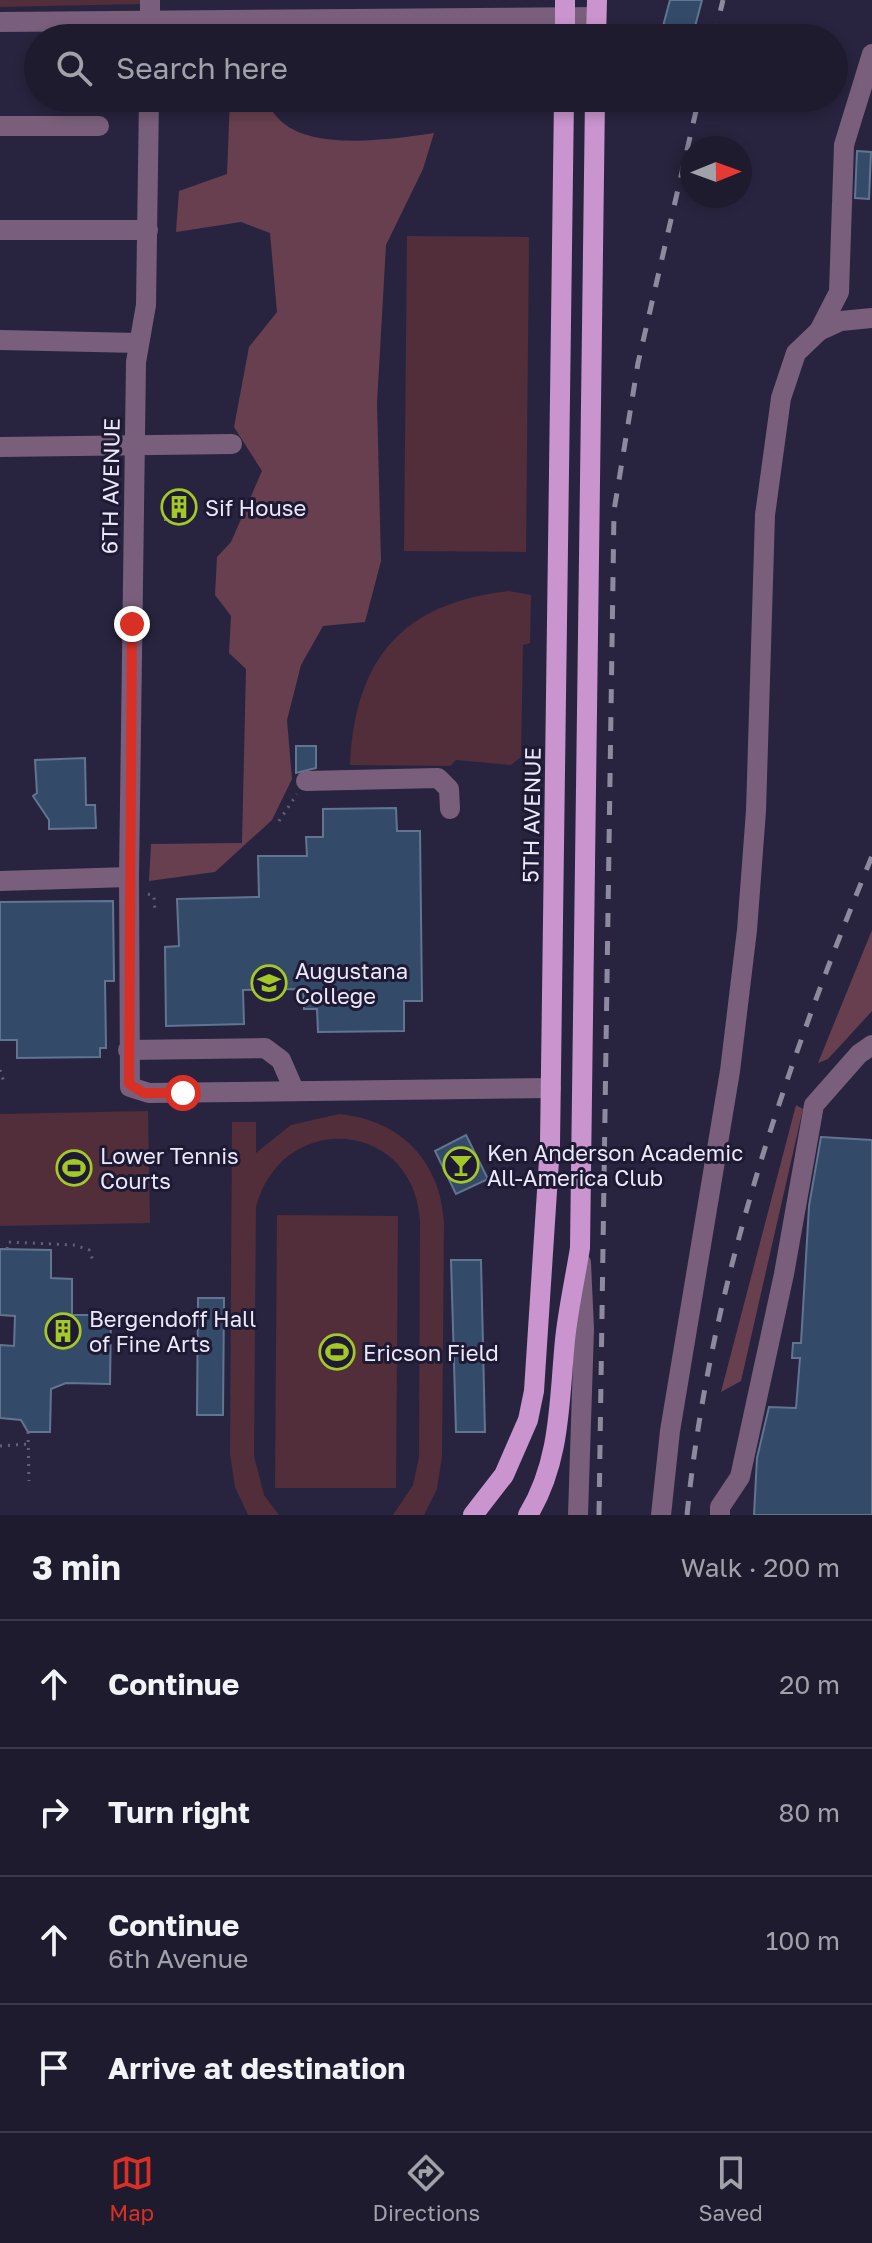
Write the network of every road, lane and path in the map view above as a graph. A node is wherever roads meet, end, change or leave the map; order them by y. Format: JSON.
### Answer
{"nodes":[{"id":1,"x":565,"y":8,"type":"edge"},
{"id":2,"x":596,"y":8,"type":"edge"},
{"id":3,"x":150,"y":19,"type":"edge"},
{"id":4,"x":0,"y":22,"type":"edge"},
{"id":5,"x":872,"y":54,"type":"edge"},
{"id":6,"x":864,"y":77,"type":"junction"},
{"id":7,"x":872,"y":97,"type":"edge"},
{"id":8,"x":149,"y":112,"type":"edge"},
{"id":9,"x":564,"y":112,"type":"edge"},
{"id":10,"x":595,"y":112,"type":"edge"},
{"id":11,"x":0,"y":126,"type":"edge"},
{"id":12,"x":99,"y":126,"type":"dead end"},
{"id":13,"x":0,"y":230,"type":"edge"},
{"id":14,"x":148,"y":230,"type":"junction"},
{"id":15,"x":872,"y":318,"type":"edge"},
{"id":16,"x":819,"y":331,"type":"junction"},
{"id":17,"x":0,"y":340,"type":"edge"},
{"id":18,"x":139,"y":343,"type":"junction"},
{"id":19,"x":232,"y":444,"type":"dead end"},
{"id":20,"x":134,"y":446,"type":"junction"},
{"id":21,"x":0,"y":447,"type":"edge"},
{"id":22,"x":306,"y":781,"type":"joint"},
{"id":23,"x":450,"y":809,"type":"dead end"},
{"id":24,"x":279,"y":821,"type":"dead end"},
{"id":25,"x":129,"y":877,"type":"junction"},
{"id":26,"x":0,"y":881,"type":"edge"},
{"id":27,"x":872,"y":1045,"type":"edge"},
{"id":28,"x":128,"y":1050,"type":"junction"},
{"id":29,"x":0,"y":1070,"type":"edge"},
{"id":30,"x":4,"y":1082,"type":"dead end"},
{"id":31,"x":551,"y":1088,"type":"junction"},
{"id":32,"x":294,"y":1090,"type":"junction"},
{"id":33,"x":0,"y":1242,"type":"edge"},
{"id":34,"x":8,"y":1242,"type":"junction"},
{"id":35,"x":580,"y":1248,"type":"junction"},
{"id":36,"x":7,"y":1249,"type":"dead end"},
{"id":37,"x":94,"y":1263,"type":"dead end"},
{"id":38,"x":28,"y":1432,"type":"dead end"},
{"id":39,"x":28,"y":1444,"type":"junction"},
{"id":40,"x":0,"y":1446,"type":"edge"},
{"id":41,"x":29,"y":1481,"type":"dead end"},
{"id":42,"x":473,"y":1515,"type":"edge"},
{"id":43,"x":528,"y":1515,"type":"edge"},
{"id":44,"x":578,"y":1515,"type":"edge"},
{"id":45,"x":661,"y":1515,"type":"edge"},
{"id":46,"x":720,"y":1515,"type":"edge"}],
"edges":[{"from":1,"to":2,"type":"street"},
{"from":1,"to":3,"type":"street"},
{"from":3,"to":4,"type":"street"},
{"from":5,"to":6,"type":"street"},
{"from":6,"to":7,"type":"street"},
{"from":6,"to":16,"type":"street"},
{"from":8,"to":14,"type":"street","name":"6TH AVENUE"},
{"from":9,"to":31,"type":"main road","name":"5TH AVENUE"},
{"from":10,"to":35,"type":"main road"},
{"from":11,"to":12,"type":"street"},
{"from":13,"to":14,"type":"street"},
{"from":14,"to":18,"type":"street","name":"6TH AVENUE"},
{"from":15,"to":16,"type":"street"},
{"from":16,"to":45,"type":"street"},
{"from":17,"to":18,"type":"street"},
{"from":18,"to":20,"type":"street","name":"6TH AVENUE"},
{"from":19,"to":20,"type":"street"},
{"from":20,"to":21,"type":"street"},
{"from":20,"to":25,"type":"street","name":"6TH AVENUE"},
{"from":22,"to":23,"type":"street"},
{"from":22,"to":24,"type":"path"},
{"from":25,"to":26,"type":"street"},
{"from":25,"to":28,"type":"street","name":"6TH AVENUE"},
{"from":27,"to":46,"type":"street"},
{"from":28,"to":32,"type":"street"},
{"from":28,"to":32,"type":"street","name":"6TH AVENUE"},
{"from":29,"to":30,"type":"path"},
{"from":31,"to":32,"type":"street"},
{"from":31,"to":42,"type":"main road","name":"5TH AVENUE"},
{"from":33,"to":34,"type":"path"},
{"from":34,"to":36,"type":"path"},
{"from":34,"to":37,"type":"path"},
{"from":35,"to":43,"type":"main road"},
{"from":35,"to":44,"type":"street"},
{"from":38,"to":39,"type":"path"},
{"from":39,"to":40,"type":"path"},
{"from":39,"to":41,"type":"path"}]}
